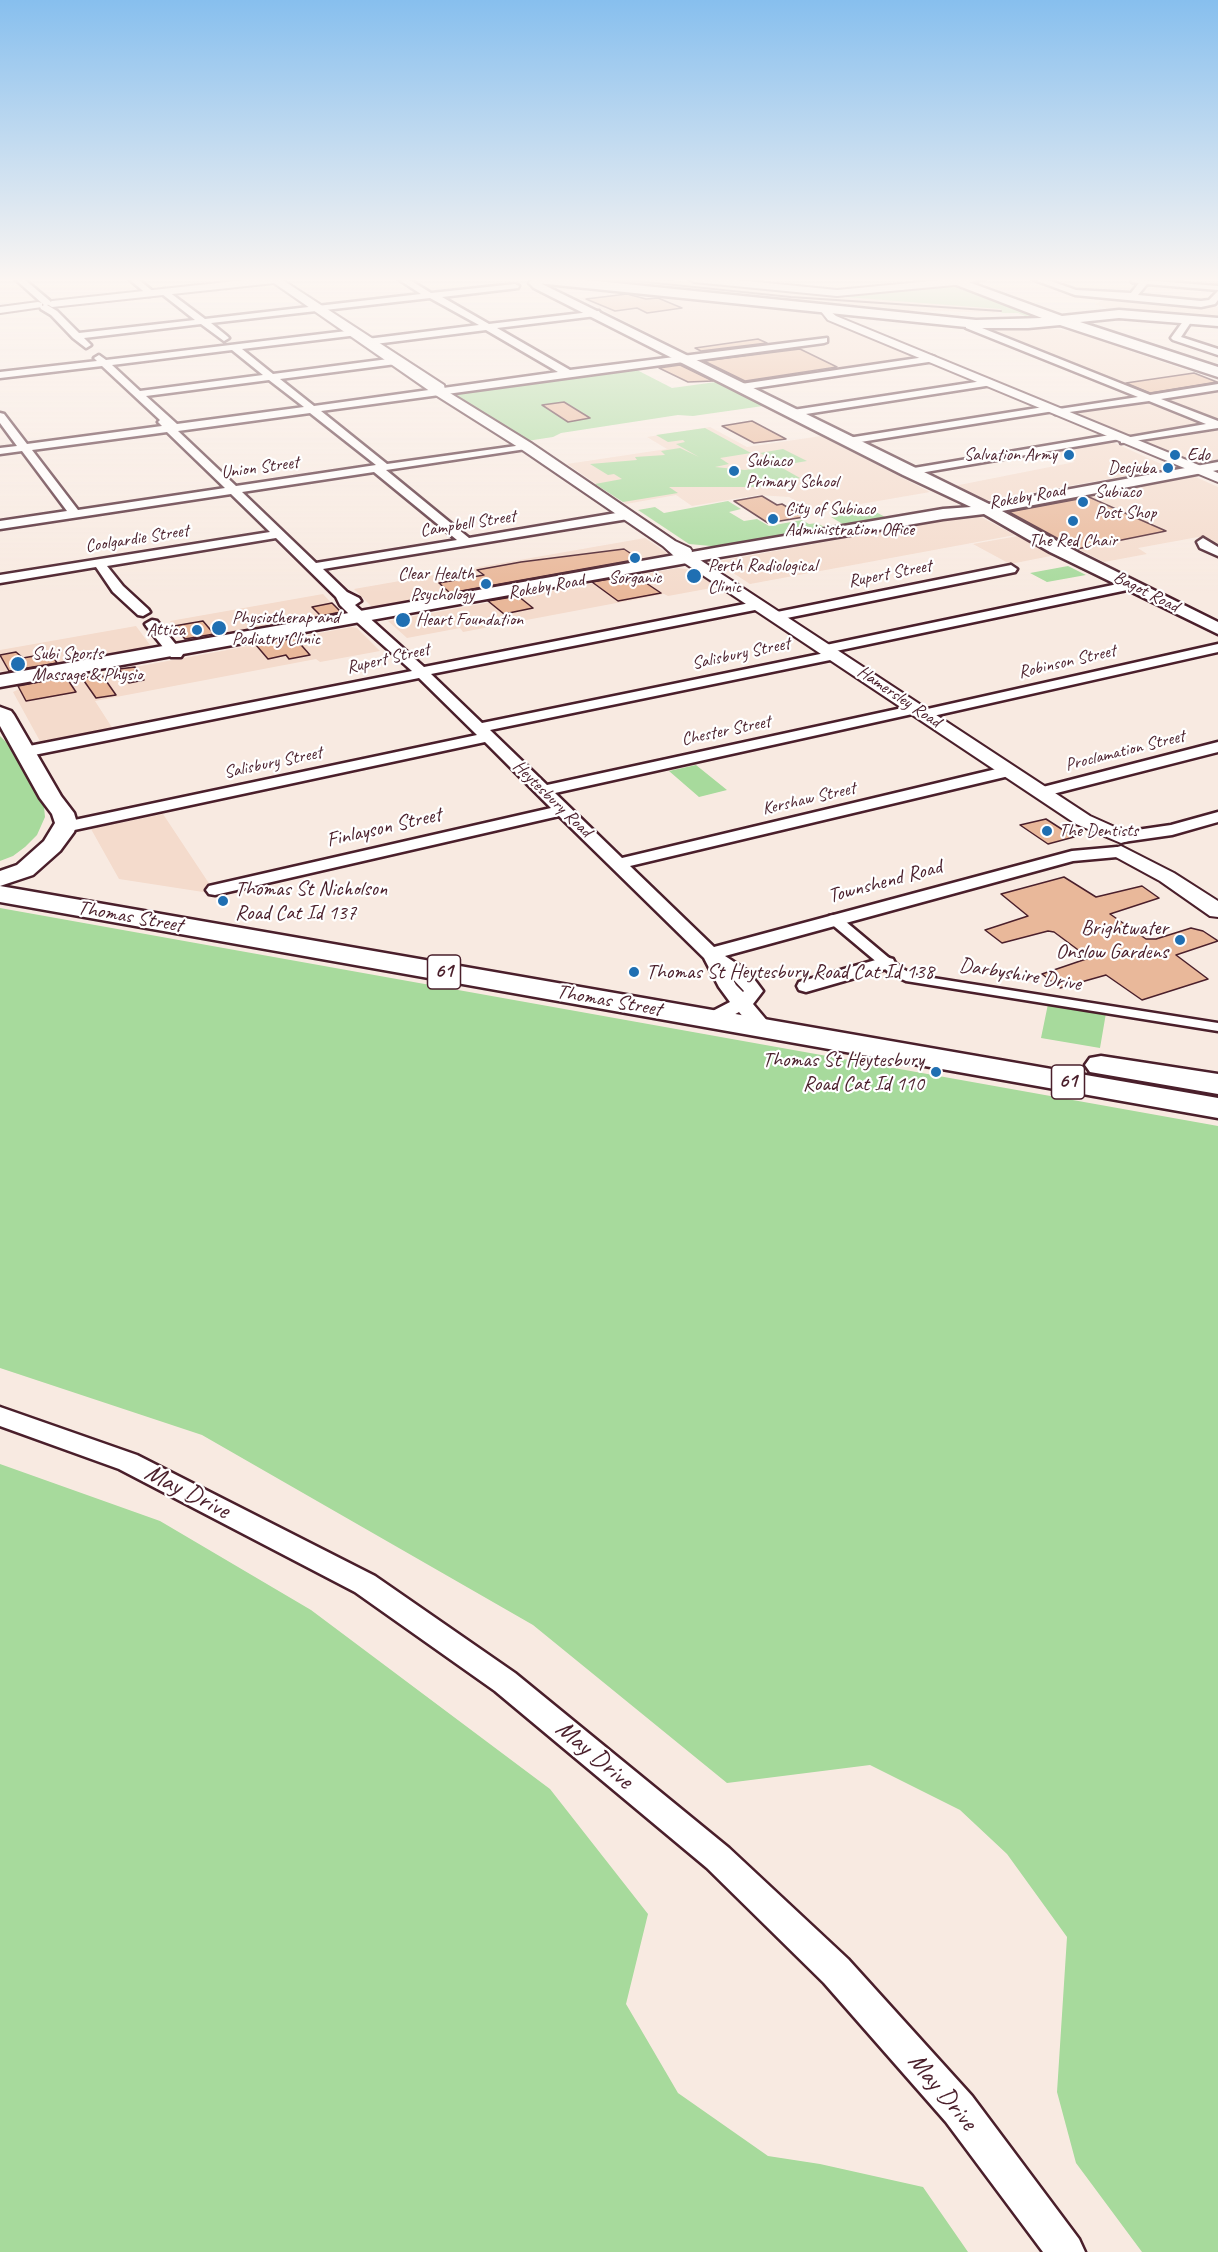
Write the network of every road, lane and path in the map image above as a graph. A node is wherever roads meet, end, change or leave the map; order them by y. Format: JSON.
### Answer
{"nodes":[{"id":1,"x":127,"y":384,"type":"edge"},
{"id":2,"x":216,"y":384,"type":"edge"},
{"id":3,"x":281,"y":384,"type":"edge"},
{"id":4,"x":431,"y":384,"type":"edge"},
{"id":5,"x":497,"y":384,"type":"edge"},
{"id":6,"x":735,"y":384,"type":"edge"},
{"id":7,"x":761,"y":384,"type":"edge"},
{"id":8,"x":982,"y":384,"type":"edge"},
{"id":9,"x":992,"y":384,"type":"edge"},
{"id":10,"x":1115,"y":384,"type":"edge"},
{"id":11,"x":741,"y":387,"type":"junction"},
{"id":12,"x":1218,"y":387,"type":"edge"},
{"id":13,"x":442,"y":391,"type":"junction"},
{"id":14,"x":137,"y":394,"type":"junction"},
{"id":15,"x":1150,"y":398,"type":"junction"},
{"id":16,"x":311,"y":409,"type":"junction"},
{"id":17,"x":1054,"y":411,"type":"junction"},
{"id":18,"x":793,"y":413,"type":"junction"},
{"id":19,"x":0,"y":416,"type":"edge"},
{"id":20,"x":1218,"y":425,"type":"edge"},
{"id":21,"x":171,"y":428,"type":"junction"},
{"id":22,"x":1120,"y":439,"type":"junction"},
{"id":23,"x":848,"y":441,"type":"junction"},
{"id":24,"x":526,"y":446,"type":"junction"},
{"id":25,"x":25,"y":448,"type":"junction"},
{"id":26,"x":0,"y":451,"type":"edge"},
{"id":27,"x":1218,"y":465,"type":"edge"},
{"id":28,"x":381,"y":468,"type":"junction"},
{"id":29,"x":1193,"y":469,"type":"junction"},
{"id":30,"x":908,"y":472,"type":"junction"},
{"id":31,"x":1218,"y":480,"type":"edge"},
{"id":32,"x":234,"y":490,"type":"junction"},
{"id":33,"x":979,"y":508,"type":"junction"},
{"id":34,"x":75,"y":514,"type":"junction"},
{"id":35,"x":628,"y":515,"type":"junction"},
{"id":36,"x":0,"y":525,"type":"edge"},
{"id":37,"x":280,"y":534,"type":"junction"},
{"id":38,"x":467,"y":542,"type":"junction"},
{"id":39,"x":1203,"y":542,"type":"dead end"},
{"id":40,"x":1218,"y":552,"type":"edge"},
{"id":41,"x":692,"y":559,"type":"junction"},
{"id":42,"x":99,"y":563,"type":"junction"},
{"id":43,"x":314,"y":567,"type":"junction"},
{"id":44,"x":1011,"y":569,"type":"dead end"},
{"id":45,"x":0,"y":579,"type":"edge"},
{"id":46,"x":1132,"y":585,"type":"junction"},
{"id":47,"x":760,"y":605,"type":"junction"},
{"id":48,"x":143,"y":612,"type":"dead end"},
{"id":49,"x":777,"y":616,"type":"junction"},
{"id":50,"x":367,"y":618,"type":"junction"},
{"id":51,"x":152,"y":624,"type":"dead end"},
{"id":52,"x":1218,"y":629,"type":"edge"},
{"id":53,"x":1218,"y":648,"type":"edge"},
{"id":54,"x":175,"y":652,"type":"junction"},
{"id":55,"x":831,"y":652,"type":"junction"},
{"id":56,"x":422,"y":672,"type":"junction"},
{"id":57,"x":0,"y":681,"type":"edge"},
{"id":58,"x":0,"y":687,"type":"edge"},
{"id":59,"x":0,"y":693,"type":"edge"},
{"id":60,"x":920,"y":711,"type":"junction"},
{"id":61,"x":2,"y":714,"type":"edge"},
{"id":62,"x":483,"y":733,"type":"junction"},
{"id":63,"x":1218,"y":747,"type":"edge"},
{"id":64,"x":24,"y":752,"type":"junction"},
{"id":65,"x":1009,"y":771,"type":"junction"},
{"id":66,"x":543,"y":791,"type":"junction"},
{"id":67,"x":1041,"y":792,"type":"junction"},
{"id":68,"x":51,"y":798,"type":"junction"},
{"id":69,"x":562,"y":810,"type":"junction"},
{"id":70,"x":1218,"y":817,"type":"edge"},
{"id":71,"x":65,"y":827,"type":"junction"},
{"id":72,"x":1120,"y":845,"type":"junction"},
{"id":73,"x":618,"y":864,"type":"junction"},
{"id":74,"x":5,"y":883,"type":"edge"},
{"id":75,"x":215,"y":890,"type":"dead end"},
{"id":76,"x":1218,"y":911,"type":"edge"},
{"id":77,"x":834,"y":919,"type":"junction"},
{"id":78,"x":710,"y":954,"type":"junction"},
{"id":79,"x":886,"y":963,"type":"junction"},
{"id":80,"x":806,"y":986,"type":"dead end"},
{"id":81,"x":744,"y":1002,"type":"junction"},
{"id":82,"x":712,"y":1019,"type":"junction"},
{"id":83,"x":1218,"y":1027,"type":"edge"},
{"id":84,"x":764,"y":1029,"type":"junction"},
{"id":85,"x":1218,"y":1084,"type":"edge"},
{"id":86,"x":1218,"y":1108,"type":"edge"},
{"id":87,"x":0,"y":1416,"type":"edge"},
{"id":88,"x":1066,"y":2252,"type":"edge"}],
"edges":[{"from":1,"to":14,"type":"street","name":"Heytesbury Road"},
{"from":2,"to":14,"type":"street"},
{"from":3,"to":16,"type":"street"},
{"from":4,"to":13,"type":"street","name":"Hamersley Road"},
{"from":5,"to":13,"type":"street"},
{"from":6,"to":11,"type":"main road","name":"Bagot Road"},
{"from":7,"to":11,"type":"street"},
{"from":8,"to":18,"type":"street"},
{"from":9,"to":17,"type":"street"},
{"from":10,"to":15,"type":"street"},
{"from":11,"to":18,"type":"main road","name":"Bagot Road"},
{"from":12,"to":15,"type":"street"},
{"from":13,"to":16,"type":"street"},
{"from":13,"to":24,"type":"street","name":"Hamersley Road"},
{"from":14,"to":21,"type":"street","name":"Heytesbury Road"},
{"from":15,"to":17,"type":"street"},
{"from":15,"to":20,"type":"street"},
{"from":16,"to":21,"type":"street"},
{"from":16,"to":28,"type":"street"},
{"from":17,"to":22,"type":"street"},
{"from":17,"to":23,"type":"street"},
{"from":18,"to":23,"type":"main road","name":"Bagot Road"},
{"from":19,"to":25,"type":"street"},
{"from":20,"to":22,"type":"street"},
{"from":21,"to":25,"type":"street"},
{"from":21,"to":32,"type":"street","name":"Heytesbury Road"},
{"from":22,"to":29,"type":"street"},
{"from":22,"to":30,"type":"street"},
{"from":23,"to":30,"type":"main road","name":"Bagot Road"},
{"from":24,"to":28,"type":"street","name":"Union Street"},
{"from":24,"to":35,"type":"street","name":"Hamersley Road"},
{"from":25,"to":26,"type":"street"},
{"from":25,"to":34,"type":"street"},
{"from":27,"to":29,"type":"main road","name":"Rokeby Road"},
{"from":28,"to":32,"type":"street","name":"Union Street"},
{"from":28,"to":38,"type":"street"},
{"from":29,"to":31,"type":"street"},
{"from":29,"to":33,"type":"main road","name":"Rokeby Road"},
{"from":30,"to":33,"type":"main road","name":"Bagot Road"},
{"from":32,"to":34,"type":"street","name":"Union Street"},
{"from":32,"to":37,"type":"street","name":"Heytesbury Road"},
{"from":33,"to":41,"type":"main road","name":"Rokeby Road"},
{"from":33,"to":46,"type":"main road","name":"Bagot Road"},
{"from":34,"to":36,"type":"street","name":"Union Street"},
{"from":35,"to":38,"type":"street","name":"Campbell Street"},
{"from":35,"to":41,"type":"street","name":"Hamersley Road"},
{"from":37,"to":42,"type":"street","name":"Coolgardie Street"},
{"from":37,"to":43,"type":"street","name":"Heytesbury Road"},
{"from":38,"to":43,"type":"street","name":"Campbell Street"},
{"from":39,"to":40,"type":"street"},
{"from":41,"to":47,"type":"street","name":"Hamersley Road"},
{"from":41,"to":50,"type":"main road","name":"Rokeby Road"},
{"from":42,"to":45,"type":"street","name":"Coolgardie Street"},
{"from":42,"to":48,"type":"street"},
{"from":43,"to":50,"type":"street","name":"Heytesbury Road"},
{"from":44,"to":49,"type":"street","name":"Rupert Street"},
{"from":46,"to":52,"type":"main road","name":"Bagot Road"},
{"from":46,"to":55,"type":"street","name":"Salisbury Street"},
{"from":47,"to":49,"type":"street","name":"Hamersley Road"},
{"from":47,"to":56,"type":"street","name":"Rupert Street"},
{"from":49,"to":55,"type":"street","name":"Hamersley Road"},
{"from":50,"to":54,"type":"main road","name":"Rokeby Road"},
{"from":50,"to":56,"type":"street","name":"Heytesbury Road"},
{"from":51,"to":54,"type":"street"},
{"from":53,"to":60,"type":"street","name":"Robinson Street"},
{"from":54,"to":57,"type":"main road","name":"Rokeby Road"},
{"from":54,"to":58,"type":"main road","name":"Rokeby Road"},
{"from":55,"to":60,"type":"street","name":"Hamersley Road"},
{"from":55,"to":62,"type":"street","name":"Salisbury Street"},
{"from":56,"to":62,"type":"street","name":"Heytesbury Road"},
{"from":56,"to":64,"type":"street","name":"Rupert Street"},
{"from":59,"to":61,"type":"main road"},
{"from":60,"to":65,"type":"street","name":"Hamersley Road"},
{"from":60,"to":66,"type":"street","name":"Chester Street"},
{"from":61,"to":64,"type":"main road"},
{"from":62,"to":66,"type":"street","name":"Heytesbury Road"},
{"from":62,"to":71,"type":"street","name":"Salisbury Street"},
{"from":63,"to":67,"type":"street","name":"Proclamation Street"},
{"from":64,"to":68,"type":"main road"},
{"from":65,"to":67,"type":"street","name":"Hamersley Road"},
{"from":65,"to":73,"type":"street","name":"Kershaw Street"},
{"from":66,"to":69,"type":"street","name":"Heytesbury Road"},
{"from":67,"to":72,"type":"street","name":"Hamersley Road"},
{"from":68,"to":71,"type":"main road"},
{"from":68,"to":74,"type":"main road"},
{"from":69,"to":73,"type":"street","name":"Heytesbury Road"},
{"from":69,"to":75,"type":"street","name":"Finlayson Street"},
{"from":70,"to":72,"type":"street","name":"Townshend Road"},
{"from":71,"to":74,"type":"main road"},
{"from":72,"to":76,"type":"street","name":"Hamersley Road"},
{"from":72,"to":77,"type":"street","name":"Townshend Road"},
{"from":73,"to":78,"type":"street","name":"Heytesbury Road"},
{"from":74,"to":81,"type":"main road","name":"Thomas Street","number":"61"},
{"from":74,"to":82,"type":"main road","name":"Thomas Street","number":"61"},
{"from":77,"to":78,"type":"street","name":"Townshend Road"},
{"from":77,"to":79,"type":"street","name":"Darbyshire Drive"},
{"from":78,"to":81,"type":"street","name":"Heytesbury Road"},
{"from":79,"to":80,"type":"street"},
{"from":79,"to":83,"type":"street","name":"Darbyshire Drive"},
{"from":81,"to":82,"type":"street"},
{"from":81,"to":84,"type":"street","name":"Heytesbury Road"},
{"from":81,"to":85,"type":"main road","name":"Thomas Street","number":"61"},
{"from":82,"to":84,"type":"main road","name":"Thomas Street","number":"61"},
{"from":84,"to":86,"type":"main road","name":"Thomas Street","number":"61"},
{"from":87,"to":88,"type":"street","name":"May Drive"}]}
